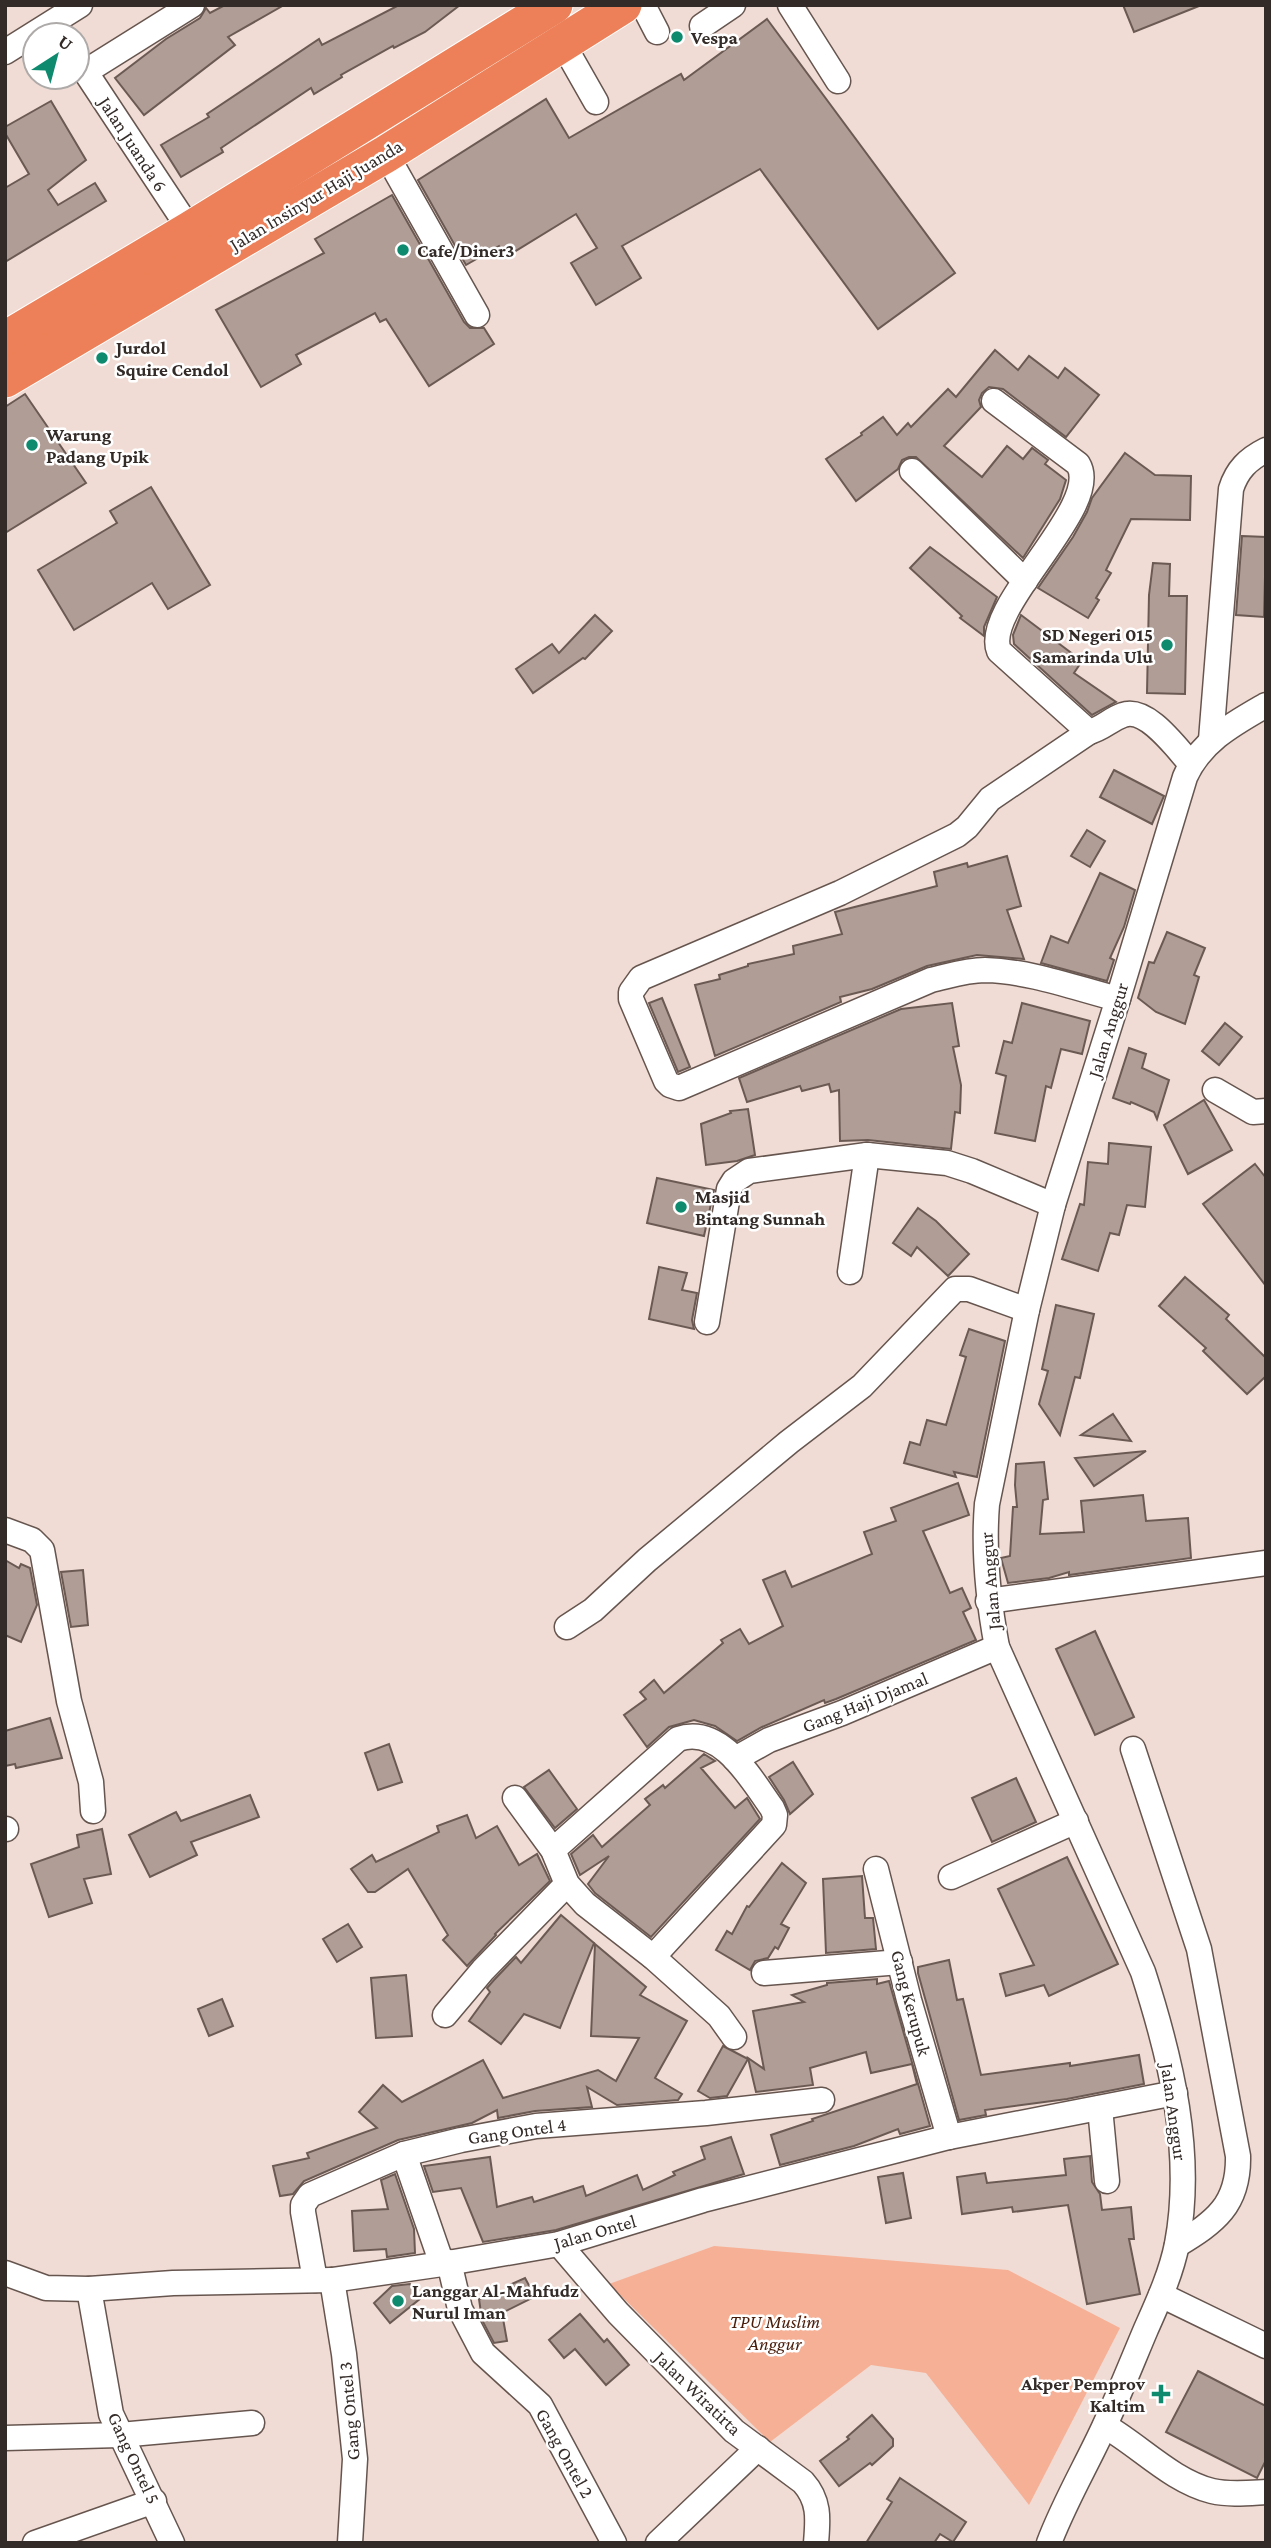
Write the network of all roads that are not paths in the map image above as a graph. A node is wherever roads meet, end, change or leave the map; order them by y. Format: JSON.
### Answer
{"nodes":[{"id":1,"x":80,"y":5,"type":"edge"},
{"id":2,"x":192,"y":5,"type":"edge"},
{"id":3,"x":554,"y":5,"type":"edge"},
{"id":4,"x":623,"y":5,"type":"edge"},
{"id":5,"x":643,"y":5,"type":"edge"},
{"id":6,"x":733,"y":5,"type":"edge"},
{"id":7,"x":790,"y":5,"type":"edge"},
{"id":8,"x":52,"y":21,"type":"edge"},
{"id":9,"x":702,"y":26,"type":"dead end"},
{"id":10,"x":657,"y":32,"type":"dead end"},
{"id":11,"x":21,"y":41,"type":"edge"},
{"id":12,"x":563,"y":44,"type":"junction"},
{"id":13,"x":5,"y":52,"type":"edge"},
{"id":14,"x":91,"y":61,"type":"edge"},
{"id":15,"x":91,"y":81,"type":"edge"},
{"id":16,"x":838,"y":81,"type":"dead end"},
{"id":17,"x":596,"y":102,"type":"dead end"},
{"id":18,"x":386,"y":154,"type":"junction"},
{"id":19,"x":190,"y":230,"type":"junction"},
{"id":20,"x":477,"y":315,"type":"dead end"},
{"id":21,"x":5,"y":340,"type":"edge"},
{"id":22,"x":5,"y":379,"type":"edge"},
{"id":23,"x":994,"y":401,"type":"dead end"},
{"id":24,"x":1266,"y":450,"type":"edge"},
{"id":25,"x":912,"y":471,"type":"dead end"},
{"id":26,"x":1025,"y":581,"type":"junction"},
{"id":27,"x":1266,"y":705,"type":"edge"},
{"id":28,"x":1088,"y":732,"type":"junction"},
{"id":29,"x":1211,"y":740,"type":"junction"},
{"id":30,"x":1191,"y":764,"type":"junction"},
{"id":31,"x":1118,"y":999,"type":"junction"},
{"id":32,"x":1215,"y":1090,"type":"dead end"},
{"id":33,"x":1266,"y":1111,"type":"edge"},
{"id":34,"x":867,"y":1155,"type":"junction"},
{"id":35,"x":1053,"y":1205,"type":"junction"},
{"id":36,"x":850,"y":1272,"type":"dead end"},
{"id":37,"x":1027,"y":1310,"type":"junction"},
{"id":38,"x":707,"y":1322,"type":"dead end"},
{"id":39,"x":5,"y":1530,"type":"edge"},
{"id":40,"x":1266,"y":1563,"type":"edge"},
{"id":41,"x":988,"y":1601,"type":"junction"},
{"id":42,"x":567,"y":1627,"type":"dead end"},
{"id":43,"x":997,"y":1647,"type":"junction"},
{"id":44,"x":1133,"y":1749,"type":"dead end"},
{"id":45,"x":735,"y":1759,"type":"junction"},
{"id":46,"x":515,"y":1798,"type":"dead end"},
{"id":47,"x":93,"y":1811,"type":"dead end"},
{"id":48,"x":1076,"y":1821,"type":"junction"},
{"id":49,"x":553,"y":1850,"type":"junction"},
{"id":50,"x":876,"y":1870,"type":"dead end"},
{"id":51,"x":951,"y":1877,"type":"dead end"},
{"id":52,"x":567,"y":1884,"type":"junction"},
{"id":53,"x":653,"y":1957,"type":"junction"},
{"id":54,"x":900,"y":1962,"type":"junction"},
{"id":55,"x":764,"y":1973,"type":"dead end"},
{"id":56,"x":445,"y":2015,"type":"dead end"},
{"id":57,"x":734,"y":2037,"type":"dead end"},
{"id":58,"x":1175,"y":2093,"type":"junction"},
{"id":59,"x":822,"y":2100,"type":"dead end"},
{"id":60,"x":1100,"y":2108,"type":"junction"},
{"id":61,"x":950,"y":2137,"type":"junction"},
{"id":62,"x":404,"y":2154,"type":"junction"},
{"id":63,"x":1107,"y":2180,"type":"dead end"},
{"id":64,"x":559,"y":2244,"type":"junction"},
{"id":65,"x":1177,"y":2245,"type":"junction"},
{"id":66,"x":446,"y":2263,"type":"junction"},
{"id":67,"x":5,"y":2273,"type":"edge"},
{"id":68,"x":323,"y":2280,"type":"junction"},
{"id":69,"x":46,"y":2288,"type":"junction"},
{"id":70,"x":89,"y":2289,"type":"junction"},
{"id":71,"x":5,"y":2292,"type":"edge"},
{"id":72,"x":1161,"y":2295,"type":"junction"},
{"id":73,"x":1266,"y":2346,"type":"edge"},
{"id":74,"x":252,"y":2423,"type":"dead end"},
{"id":75,"x":1105,"y":2426,"type":"junction"},
{"id":76,"x":120,"y":2435,"type":"junction"},
{"id":77,"x":5,"y":2438,"type":"edge"},
{"id":78,"x":758,"y":2448,"type":"junction"},
{"id":79,"x":1266,"y":2492,"type":"edge"},
{"id":80,"x":154,"y":2501,"type":"junction"},
{"id":81,"x":35,"y":2543,"type":"edge"},
{"id":82,"x":172,"y":2543,"type":"edge"},
{"id":83,"x":350,"y":2543,"type":"edge"},
{"id":84,"x":614,"y":2543,"type":"edge"},
{"id":85,"x":658,"y":2543,"type":"edge"},
{"id":86,"x":816,"y":2543,"type":"edge"},
{"id":87,"x":1049,"y":2543,"type":"edge"}],
"edges":[{"from":1,"to":8,"type":"street"},
{"from":2,"to":14,"type":"street"},
{"from":3,"to":19,"type":"highway","name":"Jalan Insinyur Haji Juanda"},
{"from":4,"to":12,"type":"highway","name":"Jalan Insinyur Haji Juanda"},
{"from":5,"to":10,"type":"street"},
{"from":6,"to":9,"type":"street"},
{"from":7,"to":16,"type":"street"},
{"from":11,"to":13,"type":"street"},
{"from":12,"to":17,"type":"street"},
{"from":12,"to":18,"type":"highway","name":"Jalan Insinyur Haji Juanda"},
{"from":15,"to":19,"type":"street","name":"Jalan Juanda 6"},
{"from":18,"to":20,"type":"street"},
{"from":18,"to":22,"type":"highway","name":"Jalan Insinyur Haji Juanda"},
{"from":19,"to":21,"type":"highway","name":"Jalan Insinyur Haji Juanda"},
{"from":23,"to":26,"type":"street"},
{"from":24,"to":29,"type":"street"},
{"from":25,"to":26,"type":"street"},
{"from":26,"to":28,"type":"street"},
{"from":27,"to":29,"type":"street","name":"Jalan Anggur"},
{"from":28,"to":30,"type":"street"},
{"from":28,"to":31,"type":"street"},
{"from":29,"to":30,"type":"street","name":"Jalan Anggur"},
{"from":30,"to":31,"type":"street","name":"Jalan Anggur"},
{"from":31,"to":35,"type":"street","name":"Jalan Anggur"},
{"from":32,"to":33,"type":"street"},
{"from":34,"to":35,"type":"street"},
{"from":34,"to":36,"type":"street"},
{"from":34,"to":38,"type":"street"},
{"from":35,"to":37,"type":"street","name":"Jalan Anggur"},
{"from":37,"to":41,"type":"street","name":"Jalan Anggur"},
{"from":37,"to":42,"type":"street"},
{"from":39,"to":47,"type":"street"},
{"from":40,"to":41,"type":"street"},
{"from":41,"to":43,"type":"street","name":"Jalan Anggur"},
{"from":43,"to":45,"type":"street","name":"Gang Haji Djamal"},
{"from":43,"to":48,"type":"street","name":"Jalan Anggur"},
{"from":44,"to":65,"type":"street"},
{"from":45,"to":49,"type":"street"},
{"from":45,"to":53,"type":"street"},
{"from":46,"to":49,"type":"street"},
{"from":48,"to":51,"type":"street"},
{"from":48,"to":58,"type":"street","name":"Jalan Anggur"},
{"from":49,"to":52,"type":"street"},
{"from":50,"to":54,"type":"street","name":"Gang Kerupuk"},
{"from":52,"to":53,"type":"street"},
{"from":52,"to":56,"type":"street"},
{"from":53,"to":57,"type":"street"},
{"from":54,"to":55,"type":"street"},
{"from":54,"to":61,"type":"street","name":"Gang Kerupuk"},
{"from":58,"to":60,"type":"street","name":"Jalan Ontel"},
{"from":58,"to":65,"type":"street","name":"Jalan Anggur"},
{"from":59,"to":62,"type":"street","name":"Gang Ontel 4"},
{"from":60,"to":61,"type":"street","name":"Jalan Ontel"},
{"from":60,"to":63,"type":"street"},
{"from":61,"to":64,"type":"street","name":"Jalan Ontel"},
{"from":62,"to":66,"type":"street","name":"Gang Ontel 2"},
{"from":62,"to":68,"type":"street","name":"Gang Ontel 4"},
{"from":64,"to":66,"type":"street","name":"Jalan Ontel"},
{"from":64,"to":78,"type":"street","name":"Jalan Wiratirta"},
{"from":65,"to":72,"type":"street","name":"Jalan Anggur"},
{"from":66,"to":68,"type":"street","name":"Jalan Ontel"},
{"from":66,"to":84,"type":"street","name":"Gang Ontel 2"},
{"from":67,"to":69,"type":"street","name":"Jalan Ontel"},
{"from":68,"to":70,"type":"street","name":"Jalan Ontel"},
{"from":68,"to":83,"type":"street","name":"Gang Ontel 3"},
{"from":69,"to":70,"type":"street","name":"Jalan Ontel"},
{"from":69,"to":71,"type":"street"},
{"from":70,"to":76,"type":"street","name":"Gang Ontel 5"},
{"from":72,"to":73,"type":"street"},
{"from":72,"to":75,"type":"street","name":"Jalan Anggur"},
{"from":74,"to":76,"type":"street"},
{"from":75,"to":79,"type":"street"},
{"from":75,"to":87,"type":"street","name":"Jalan Anggur"},
{"from":76,"to":77,"type":"street"},
{"from":76,"to":80,"type":"street","name":"Gang Ontel 5"},
{"from":78,"to":85,"type":"street"},
{"from":78,"to":86,"type":"street","name":"Jalan Wiratirta"},
{"from":80,"to":81,"type":"street"},
{"from":80,"to":82,"type":"street","name":"Gang Ontel 5"}]}
